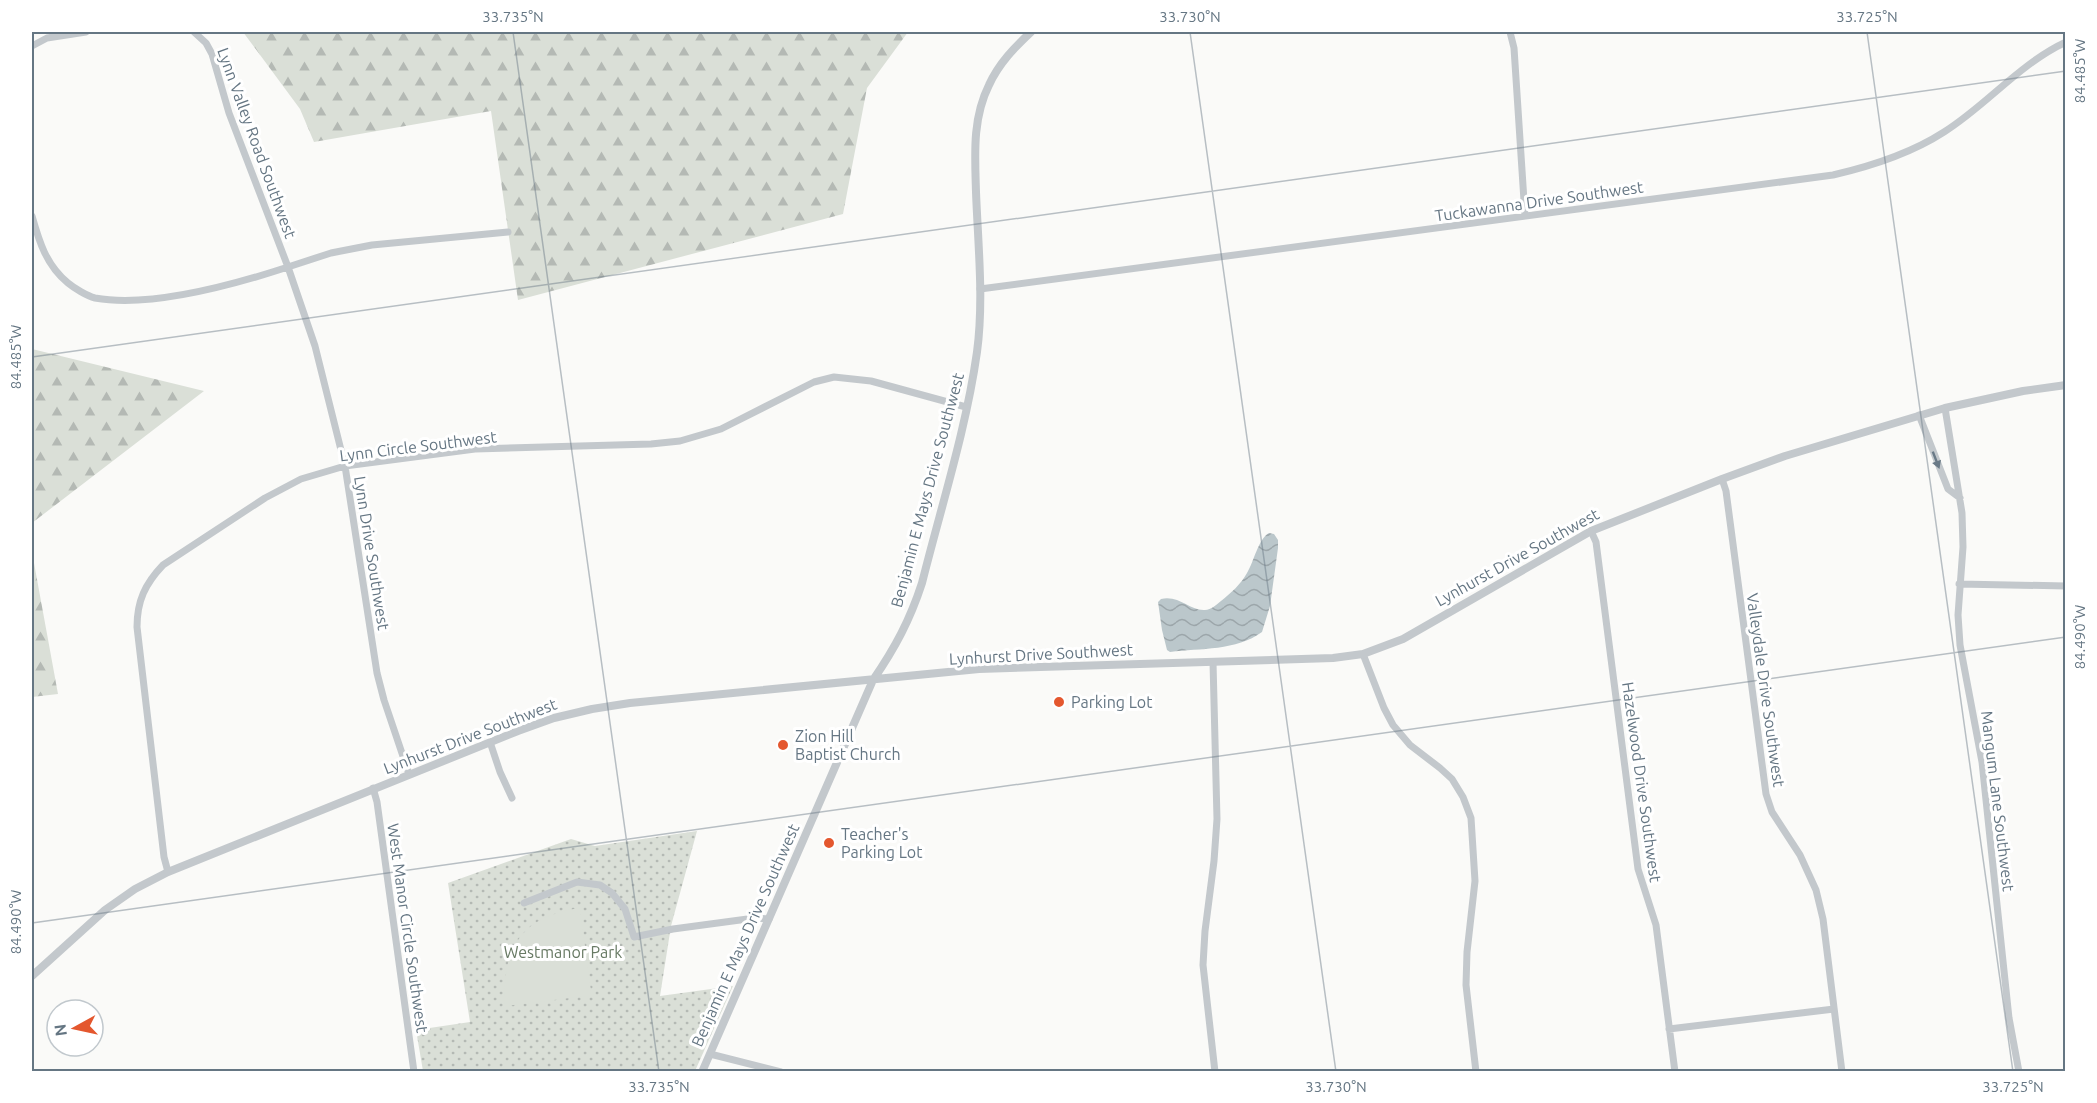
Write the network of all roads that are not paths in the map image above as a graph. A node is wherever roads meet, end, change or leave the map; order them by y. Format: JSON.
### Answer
{"nodes":[{"id":1,"x":86,"y":32,"type":"edge"},
{"id":2,"x":194,"y":32,"type":"edge"},
{"id":3,"x":1031,"y":32,"type":"edge"},
{"id":4,"x":1510,"y":32,"type":"edge"},
{"id":5,"x":2066,"y":42,"type":"edge"},
{"id":6,"x":32,"y":46,"type":"edge"},
{"id":7,"x":32,"y":216,"type":"edge"},
{"id":8,"x":1525,"y":216,"type":"junction"},
{"id":9,"x":508,"y":232,"type":"dead end"},
{"id":10,"x":288,"y":267,"type":"junction"},
{"id":11,"x":980,"y":289,"type":"junction"},
{"id":12,"x":2066,"y":385,"type":"edge"},
{"id":13,"x":966,"y":407,"type":"junction"},
{"id":14,"x":1944,"y":408,"type":"junction"},
{"id":15,"x":1919,"y":415,"type":"junction"},
{"id":16,"x":345,"y":466,"type":"junction"},
{"id":17,"x":1722,"y":479,"type":"junction"},
{"id":18,"x":1960,"y":498,"type":"junction"},
{"id":19,"x":1591,"y":531,"type":"junction"},
{"id":20,"x":1959,"y":584,"type":"junction"},
{"id":21,"x":2066,"y":586,"type":"edge"},
{"id":22,"x":1363,"y":654,"type":"junction"},
{"id":23,"x":1213,"y":662,"type":"junction"},
{"id":24,"x":873,"y":680,"type":"junction"},
{"id":25,"x":490,"y":742,"type":"junction"},
{"id":26,"x":410,"y":774,"type":"junction"},
{"id":27,"x":373,"y":788,"type":"junction"},
{"id":28,"x":512,"y":798,"type":"dead end"},
{"id":29,"x":168,"y":872,"type":"junction"},
{"id":30,"x":524,"y":903,"type":"dead end"},
{"id":31,"x":769,"y":919,"type":"junction"},
{"id":32,"x":32,"y":976,"type":"edge"},
{"id":33,"x":1834,"y":1009,"type":"junction"},
{"id":34,"x":1669,"y":1029,"type":"junction"},
{"id":35,"x":710,"y":1054,"type":"junction"},
{"id":36,"x":414,"y":1071,"type":"edge"},
{"id":37,"x":702,"y":1071,"type":"edge"},
{"id":38,"x":780,"y":1071,"type":"edge"},
{"id":39,"x":1215,"y":1071,"type":"edge"},
{"id":40,"x":1476,"y":1071,"type":"edge"},
{"id":41,"x":1675,"y":1071,"type":"edge"},
{"id":42,"x":1842,"y":1071,"type":"edge"},
{"id":43,"x":2019,"y":1071,"type":"edge"}],
"edges":[{"from":1,"to":6,"type":"street"},
{"from":2,"to":10,"type":"street","name":"Lynn Valley Road Southwest"},
{"from":3,"to":11,"type":"street","name":"Benjamin E Mays Drive Southwest"},
{"from":4,"to":8,"type":"street"},
{"from":5,"to":8,"type":"street","name":"Tuckawanna Drive Southwest"},
{"from":7,"to":10,"type":"street"},
{"from":8,"to":11,"type":"street","name":"Tuckawanna Drive Southwest"},
{"from":9,"to":10,"type":"street"},
{"from":10,"to":16,"type":"street","name":"Lynn Drive Southwest"},
{"from":11,"to":13,"type":"street","name":"Benjamin E Mays Drive Southwest"},
{"from":12,"to":14,"type":"street","name":"Lynhurst Drive Southwest"},
{"from":13,"to":16,"type":"street","name":"Lynn Circle Southwest"},
{"from":13,"to":24,"type":"street","name":"Benjamin E Mays Drive Southwest"},
{"from":14,"to":15,"type":"street","name":"Lynhurst Drive Southwest"},
{"from":14,"to":18,"type":"street","name":"Mangum Lane Southwest"},
{"from":15,"to":17,"type":"street","name":"Lynhurst Drive Southwest"},
{"from":15,"to":18,"type":"street","one_way":true},
{"from":16,"to":26,"type":"street","name":"Lynn Drive Southwest"},
{"from":16,"to":29,"type":"street","name":"Lynn Circle Southwest"},
{"from":17,"to":19,"type":"street","name":"Lynhurst Drive Southwest"},
{"from":17,"to":33,"type":"street","name":"Valleydale Drive Southwest"},
{"from":18,"to":20,"type":"street","name":"Mangum Lane Southwest"},
{"from":19,"to":22,"type":"street","name":"Lynhurst Drive Southwest"},
{"from":19,"to":34,"type":"street","name":"Hazelwood Drive Southwest"},
{"from":20,"to":21,"type":"street"},
{"from":20,"to":43,"type":"street","name":"Mangum Lane Southwest"},
{"from":22,"to":23,"type":"street","name":"Lynhurst Drive Southwest"},
{"from":22,"to":40,"type":"street"},
{"from":23,"to":24,"type":"street","name":"Lynhurst Drive Southwest"},
{"from":23,"to":39,"type":"street"},
{"from":24,"to":25,"type":"street","name":"Lynhurst Drive Southwest"},
{"from":24,"to":31,"type":"street","name":"Benjamin E Mays Drive Southwest"},
{"from":25,"to":26,"type":"street","name":"Lynhurst Drive Southwest"},
{"from":25,"to":28,"type":"street"},
{"from":26,"to":27,"type":"street","name":"Lynhurst Drive Southwest"},
{"from":27,"to":29,"type":"street","name":"Lynhurst Drive Southwest"},
{"from":27,"to":36,"type":"street","name":"West Manor Circle Southwest"},
{"from":29,"to":32,"type":"street","name":"Lynhurst Drive Southwest"},
{"from":30,"to":31,"type":"street"},
{"from":31,"to":35,"type":"street","name":"Benjamin E Mays Drive Southwest"},
{"from":33,"to":34,"type":"street"},
{"from":33,"to":42,"type":"street","name":"Valleydale Drive Southwest"},
{"from":34,"to":41,"type":"street","name":"Hazelwood Drive Southwest"},
{"from":35,"to":37,"type":"street","name":"Benjamin E Mays Drive Southwest"},
{"from":35,"to":38,"type":"street"}]}
